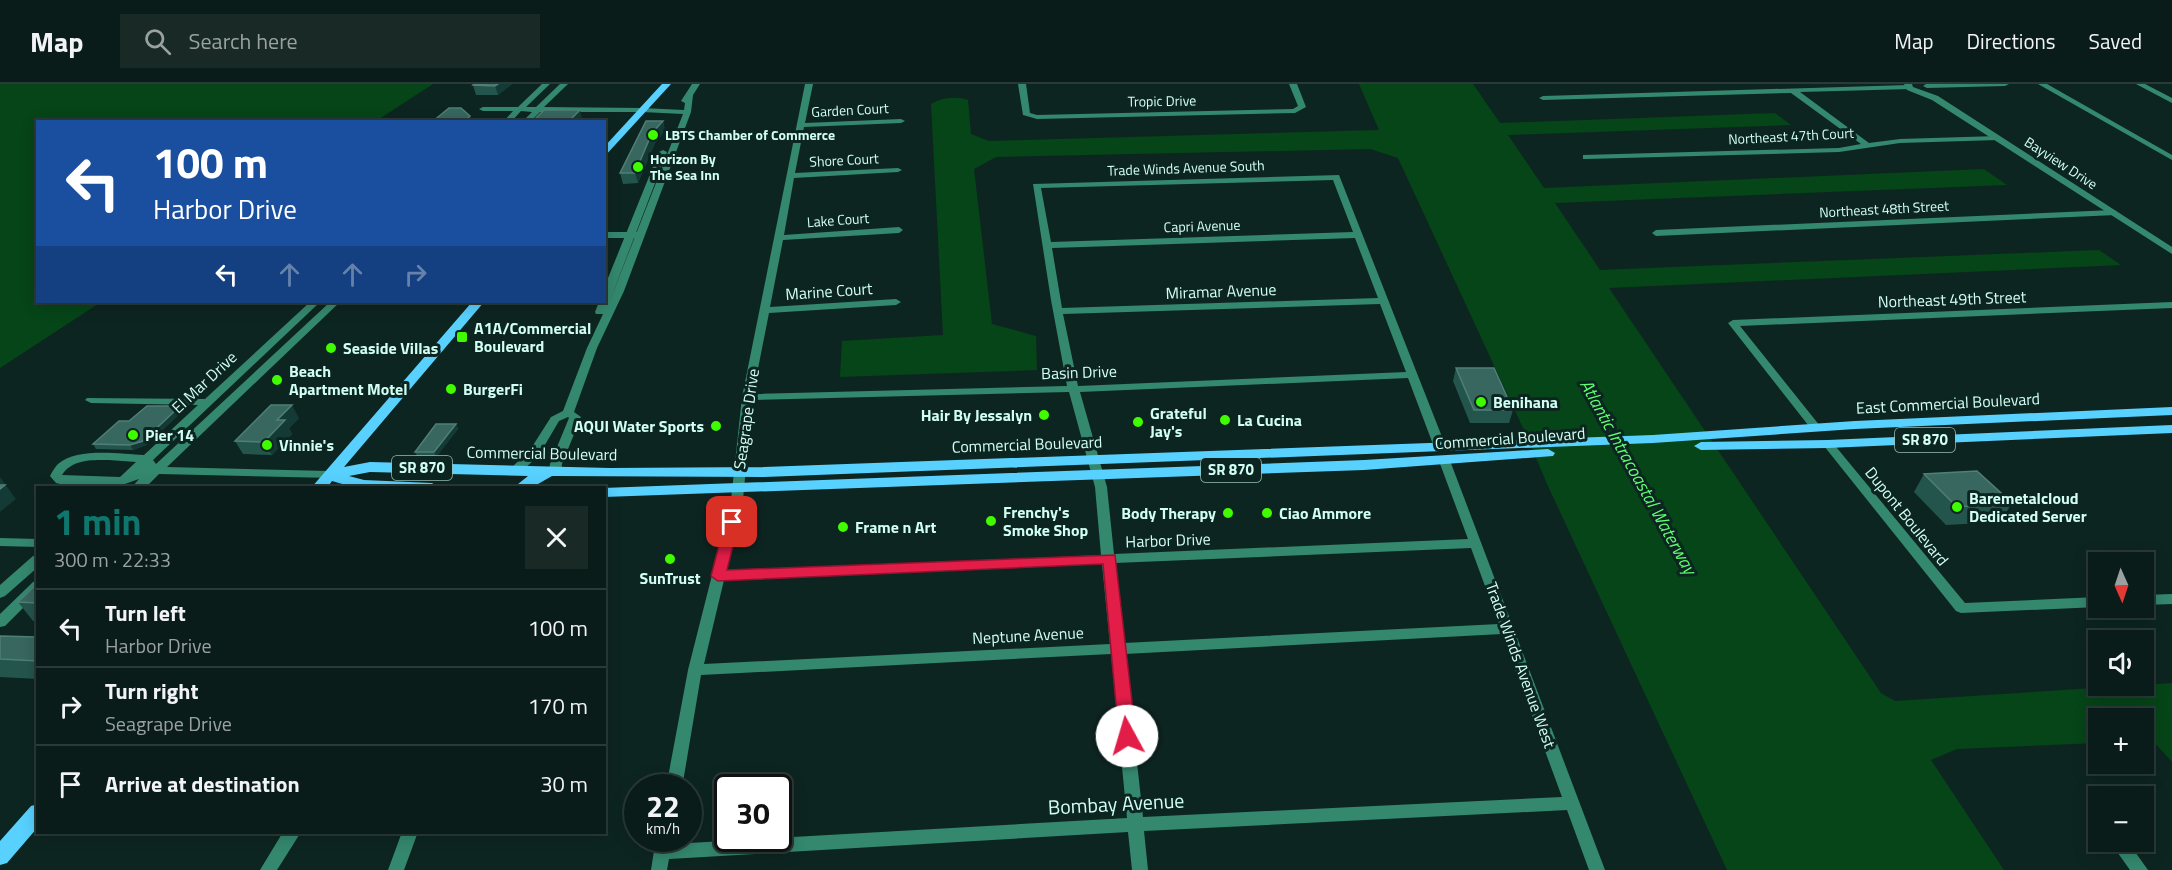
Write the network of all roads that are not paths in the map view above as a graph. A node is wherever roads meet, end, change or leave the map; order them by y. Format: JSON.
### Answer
{"nodes":[{"id":1,"x":546,"y":84,"type":"edge"},
{"id":2,"x":564,"y":84,"type":"edge"},
{"id":3,"x":667,"y":84,"type":"edge"},
{"id":4,"x":696,"y":84,"type":"edge"},
{"id":5,"x":808,"y":84,"type":"edge"},
{"id":6,"x":1022,"y":84,"type":"edge"},
{"id":7,"x":1293,"y":84,"type":"edge"},
{"id":8,"x":2005,"y":84,"type":"edge"},
{"id":9,"x":2042,"y":84,"type":"edge"},
{"id":10,"x":2140,"y":84,"type":"edge"},
{"id":11,"x":1918,"y":87,"type":"edge"},
{"id":12,"x":1792,"y":90,"type":"junction"},
{"id":13,"x":1543,"y":98,"type":"dead end"},
{"id":14,"x":1935,"y":98,"type":"junction"},
{"id":15,"x":2172,"y":100,"type":"edge"},
{"id":16,"x":483,"y":109,"type":"dead end"},
{"id":17,"x":519,"y":109,"type":"junction"},
{"id":18,"x":538,"y":109,"type":"junction"},
{"id":19,"x":642,"y":110,"type":"junction"},
{"id":20,"x":660,"y":111,"type":"junction"},
{"id":21,"x":684,"y":112,"type":"junction"},
{"id":22,"x":508,"y":120,"type":"edge"},
{"id":23,"x":527,"y":120,"type":"edge"},
{"id":24,"x":675,"y":121,"type":"junction"},
{"id":25,"x":901,"y":121,"type":"dead end"},
{"id":26,"x":800,"y":125,"type":"junction"},
{"id":27,"x":1998,"y":138,"type":"junction"},
{"id":28,"x":1868,"y":146,"type":"junction"},
{"id":29,"x":606,"y":152,"type":"edge"},
{"id":30,"x":1586,"y":157,"type":"dead end"},
{"id":31,"x":2172,"y":158,"type":"edge"},
{"id":32,"x":898,"y":170,"type":"dead end"},
{"id":33,"x":790,"y":176,"type":"junction"},
{"id":34,"x":1336,"y":177,"type":"joint"},
{"id":35,"x":2113,"y":213,"type":"junction"},
{"id":36,"x":898,"y":230,"type":"dead end"},
{"id":37,"x":1656,"y":233,"type":"dead end"},
{"id":38,"x":606,"y":235,"type":"edge"},
{"id":39,"x":634,"y":235,"type":"junction"},
{"id":40,"x":1358,"y":235,"type":"junction"},
{"id":41,"x":778,"y":238,"type":"junction"},
{"id":42,"x":1047,"y":245,"type":"junction"},
{"id":43,"x":2172,"y":251,"type":"edge"},
{"id":44,"x":1383,"y":301,"type":"junction"},
{"id":45,"x":896,"y":302,"type":"dead end"},
{"id":46,"x":314,"y":303,"type":"edge"},
{"id":47,"x":334,"y":303,"type":"edge"},
{"id":48,"x":477,"y":303,"type":"edge"},
{"id":49,"x":2172,"y":305,"type":"edge"},
{"id":50,"x":764,"y":310,"type":"junction"},
{"id":51,"x":1059,"y":311,"type":"junction"},
{"id":52,"x":1412,"y":375,"type":"junction"},
{"id":53,"x":1074,"y":388,"type":"junction"},
{"id":54,"x":747,"y":397,"type":"junction"},
{"id":55,"x":92,"y":400,"type":"dead end"},
{"id":56,"x":207,"y":402,"type":"junction"},
{"id":57,"x":2172,"y":411,"type":"edge"},
{"id":58,"x":2147,"y":412,"type":"junction"},
{"id":59,"x":568,"y":413,"type":"junction"},
{"id":60,"x":2112,"y":414,"type":"junction"},
{"id":61,"x":1855,"y":425,"type":"junction"},
{"id":62,"x":1816,"y":429,"type":"junction"},
{"id":63,"x":2172,"y":429,"type":"edge"},
{"id":64,"x":2136,"y":431,"type":"junction"},
{"id":65,"x":2107,"y":432,"type":"junction"},
{"id":66,"x":1730,"y":440,"type":"junction"},
{"id":67,"x":1828,"y":444,"type":"junction"},
{"id":68,"x":1442,"y":454,"type":"junction"},
{"id":69,"x":146,"y":459,"type":"junction"},
{"id":70,"x":1092,"y":460,"type":"junction"},
{"id":71,"x":155,"y":470,"type":"junction"},
{"id":72,"x":515,"y":471,"type":"junction"},
{"id":73,"x":738,"y":471,"type":"junction"},
{"id":74,"x":555,"y":472,"type":"junction"},
{"id":75,"x":329,"y":475,"type":"junction"},
{"id":76,"x":1097,"y":475,"type":"junction"},
{"id":77,"x":118,"y":484,"type":"edge"},
{"id":78,"x":139,"y":486,"type":"edge"},
{"id":79,"x":320,"y":486,"type":"edge"},
{"id":80,"x":387,"y":486,"type":"edge"},
{"id":81,"x":523,"y":486,"type":"edge"},
{"id":82,"x":738,"y":488,"type":"junction"},
{"id":83,"x":606,"y":492,"type":"edge"},
{"id":84,"x":0,"y":542,"type":"edge"},
{"id":85,"x":36,"y":543,"type":"edge"},
{"id":86,"x":1476,"y":543,"type":"junction"},
{"id":87,"x":1110,"y":559,"type":"junction"},
{"id":88,"x":36,"y":561,"type":"edge"},
{"id":89,"x":718,"y":576,"type":"junction"},
{"id":90,"x":36,"y":587,"type":"edge"},
{"id":91,"x":0,"y":593,"type":"edge"},
{"id":92,"x":2172,"y":599,"type":"edge"},
{"id":93,"x":2154,"y":600,"type":"edge"},
{"id":94,"x":2088,"y":602,"type":"edge"},
{"id":95,"x":0,"y":622,"type":"edge"},
{"id":96,"x":1507,"y":629,"type":"junction"},
{"id":97,"x":1119,"y":649,"type":"junction"},
{"id":98,"x":695,"y":669,"type":"junction"},
{"id":99,"x":676,"y":774,"type":"edge"},
{"id":100,"x":1572,"y":803,"type":"junction"},
{"id":101,"x":36,"y":814,"type":"edge"},
{"id":102,"x":1136,"y":824,"type":"junction"},
{"id":103,"x":291,"y":834,"type":"edge"},
{"id":104,"x":409,"y":834,"type":"edge"},
{"id":105,"x":702,"y":843,"type":"edge"},
{"id":106,"x":662,"y":852,"type":"edge"},
{"id":107,"x":2126,"y":852,"type":"edge"},
{"id":108,"x":0,"y":856,"type":"edge"},
{"id":109,"x":268,"y":870,"type":"edge"},
{"id":110,"x":396,"y":870,"type":"edge"},
{"id":111,"x":659,"y":870,"type":"edge"},
{"id":112,"x":1140,"y":870,"type":"edge"},
{"id":113,"x":1597,"y":870,"type":"edge"},
{"id":114,"x":2140,"y":870,"type":"edge"}],
"edges":[{"from":1,"to":17,"type":"street"},
{"from":2,"to":18,"type":"street"},
{"from":3,"to":19,"type":"main road"},
{"from":4,"to":21,"type":"street"},
{"from":5,"to":26,"type":"street","name":"Seagrape Drive"},
{"from":6,"to":7,"type":"street","name":"Tropic Drive"},
{"from":8,"to":11,"type":"street"},
{"from":9,"to":31,"type":"street"},
{"from":10,"to":15,"type":"street"},
{"from":11,"to":12,"type":"street"},
{"from":11,"to":14,"type":"street","name":"Bayview Drive"},
{"from":11,"to":14,"type":"street","name":"Bayview Drive"},
{"from":12,"to":13,"type":"street"},
{"from":12,"to":28,"type":"street"},
{"from":14,"to":27,"type":"street","name":"Bayview Drive"},
{"from":16,"to":17,"type":"street"},
{"from":17,"to":18,"type":"street"},
{"from":17,"to":22,"type":"street"},
{"from":18,"to":19,"type":"street"},
{"from":18,"to":23,"type":"street"},
{"from":19,"to":20,"type":"street"},
{"from":19,"to":29,"type":"main road"},
{"from":20,"to":21,"type":"street"},
{"from":20,"to":24,"type":"street"},
{"from":21,"to":24,"type":"street"},
{"from":21,"to":39,"type":"street"},
{"from":24,"to":39,"type":"street"},
{"from":25,"to":26,"type":"street","name":"Garden Court"},
{"from":26,"to":33,"type":"street","name":"Seagrape Drive"},
{"from":27,"to":28,"type":"street","name":"Northeast 47th Court"},
{"from":27,"to":35,"type":"street","name":"Bayview Drive"},
{"from":28,"to":30,"type":"street","name":"Northeast 47th Court"},
{"from":32,"to":33,"type":"street","name":"Shore Court"},
{"from":33,"to":41,"type":"street","name":"Seagrape Drive"},
{"from":34,"to":40,"type":"street","name":"Trade Winds Avenue West"},
{"from":34,"to":42,"type":"street","name":"Trade Winds Avenue South"},
{"from":35,"to":37,"type":"street","name":"Northeast 48th Street"},
{"from":35,"to":43,"type":"street","name":"Bayview Drive"},
{"from":36,"to":41,"type":"street","name":"Lake Court"},
{"from":38,"to":39,"type":"street"},
{"from":39,"to":59,"type":"street"},
{"from":40,"to":42,"type":"street","name":"Capri Avenue"},
{"from":40,"to":44,"type":"street","name":"Trade Winds Avenue West"},
{"from":41,"to":50,"type":"street","name":"Seagrape Drive"},
{"from":42,"to":51,"type":"street"},
{"from":44,"to":51,"type":"street","name":"Miramar Avenue"},
{"from":44,"to":52,"type":"street","name":"Trade Winds Avenue West"},
{"from":45,"to":50,"type":"street","name":"Marine Court"},
{"from":46,"to":56,"type":"street","name":"El Mar Drive"},
{"from":47,"to":71,"type":"street","name":"El Mar Drive"},
{"from":48,"to":75,"type":"main road"},
{"from":49,"to":62,"type":"street","name":"Northeast 49th Street"},
{"from":50,"to":54,"type":"street","name":"Seagrape Drive"},
{"from":51,"to":53,"type":"street"},
{"from":52,"to":53,"type":"street","name":"Basin Drive"},
{"from":52,"to":68,"type":"street","name":"Trade Winds Avenue West"},
{"from":53,"to":54,"type":"street","name":"Basin Drive"},
{"from":53,"to":70,"type":"street"},
{"from":54,"to":73,"type":"street","name":"Seagrape Drive"},
{"from":55,"to":56,"type":"street"},
{"from":56,"to":69,"type":"street","name":"El Mar Drive"},
{"from":57,"to":58,"type":"main road","name":"East Commercial Boulevard","number":"SR 870"},
{"from":58,"to":60,"type":"main road","name":"East Commercial Boulevard","number":"SR 870"},
{"from":58,"to":64,"type":"main road"},
{"from":59,"to":72,"type":"street"},
{"from":59,"to":74,"type":"street"},
{"from":60,"to":61,"type":"main road","name":"East Commercial Boulevard","number":"SR 870"},
{"from":60,"to":65,"type":"main road"},
{"from":61,"to":62,"type":"main road","name":"East Commercial Boulevard","number":"SR 870"},
{"from":61,"to":67,"type":"main road"},
{"from":62,"to":66,"type":"main road","name":"East Commercial Boulevard","number":"SR 870"},
{"from":63,"to":64,"type":"main road","number":"SR 870"},
{"from":64,"to":65,"type":"main road","number":"SR 870"},
{"from":65,"to":67,"type":"main road","number":"SR 870"},
{"from":66,"to":67,"type":"main road","number":"SR 870"},
{"from":66,"to":68,"type":"main road","name":"Commercial Boulevard","number":"SR 870"},
{"from":67,"to":94,"type":"street","name":"Dupont Boulevard"},
{"from":68,"to":70,"type":"main road","name":"Commercial Boulevard","number":"SR 870"},
{"from":68,"to":76,"type":"main road","name":"Commercial Boulevard","number":"SR 870"},
{"from":68,"to":86,"type":"street","name":"Trade Winds Avenue West"},
{"from":69,"to":71,"type":"street"},
{"from":69,"to":77,"type":"street","name":"El Mar Drive"},
{"from":69,"to":77,"type":"street","name":"Commercial Boulevard"},
{"from":70,"to":73,"type":"main road","name":"Commercial Boulevard","number":"SR 870"},
{"from":70,"to":76,"type":"street"},
{"from":71,"to":75,"type":"street","name":"Commercial Boulevard"},
{"from":71,"to":77,"type":"street","name":"Commercial Boulevard"},
{"from":71,"to":78,"type":"street","name":"El Mar Drive"},
{"from":72,"to":74,"type":"main road","name":"Commercial Boulevard","number":"SR 870"},
{"from":72,"to":75,"type":"main road","name":"Commercial Boulevard","number":"SR 870"},
{"from":73,"to":74,"type":"main road","name":"Commercial Boulevard","number":"SR 870"},
{"from":73,"to":82,"type":"street","name":"Seagrape Drive"},
{"from":74,"to":81,"type":"main road"},
{"from":75,"to":79,"type":"main road"},
{"from":75,"to":80,"type":"main road","name":"Commercial Boulevard","number":"SR 870"},
{"from":76,"to":82,"type":"main road","name":"Commercial Boulevard","number":"SR 870"},
{"from":76,"to":87,"type":"street"},
{"from":82,"to":83,"type":"main road","name":"Commercial Boulevard","number":"SR 870"},
{"from":82,"to":89,"type":"street","name":"Seagrape Drive"},
{"from":84,"to":85,"type":"street"},
{"from":86,"to":87,"type":"street","name":"Harbor Drive"},
{"from":86,"to":96,"type":"street","name":"Trade Winds Avenue West"},
{"from":87,"to":89,"type":"street","name":"Harbor Drive"},
{"from":87,"to":97,"type":"street"},
{"from":88,"to":91,"type":"street"},
{"from":89,"to":98,"type":"street","name":"Seagrape Drive"},
{"from":90,"to":95,"type":"street"},
{"from":92,"to":93,"type":"street"},
{"from":96,"to":97,"type":"street","name":"Neptune Avenue"},
{"from":96,"to":100,"type":"street","name":"Trade Winds Avenue West"},
{"from":97,"to":98,"type":"street","name":"Neptune Avenue"},
{"from":97,"to":102,"type":"street"},
{"from":98,"to":99,"type":"street","name":"Seagrape Drive"},
{"from":100,"to":102,"type":"street","name":"Bombay Avenue"},
{"from":100,"to":113,"type":"street","name":"Trade Winds Avenue West"},
{"from":101,"to":108,"type":"main road"},
{"from":102,"to":105,"type":"street","name":"Bombay Avenue"},
{"from":102,"to":112,"type":"street"},
{"from":103,"to":109,"type":"street"},
{"from":104,"to":110,"type":"street"},
{"from":106,"to":111,"type":"street"},
{"from":107,"to":114,"type":"street"}]}
